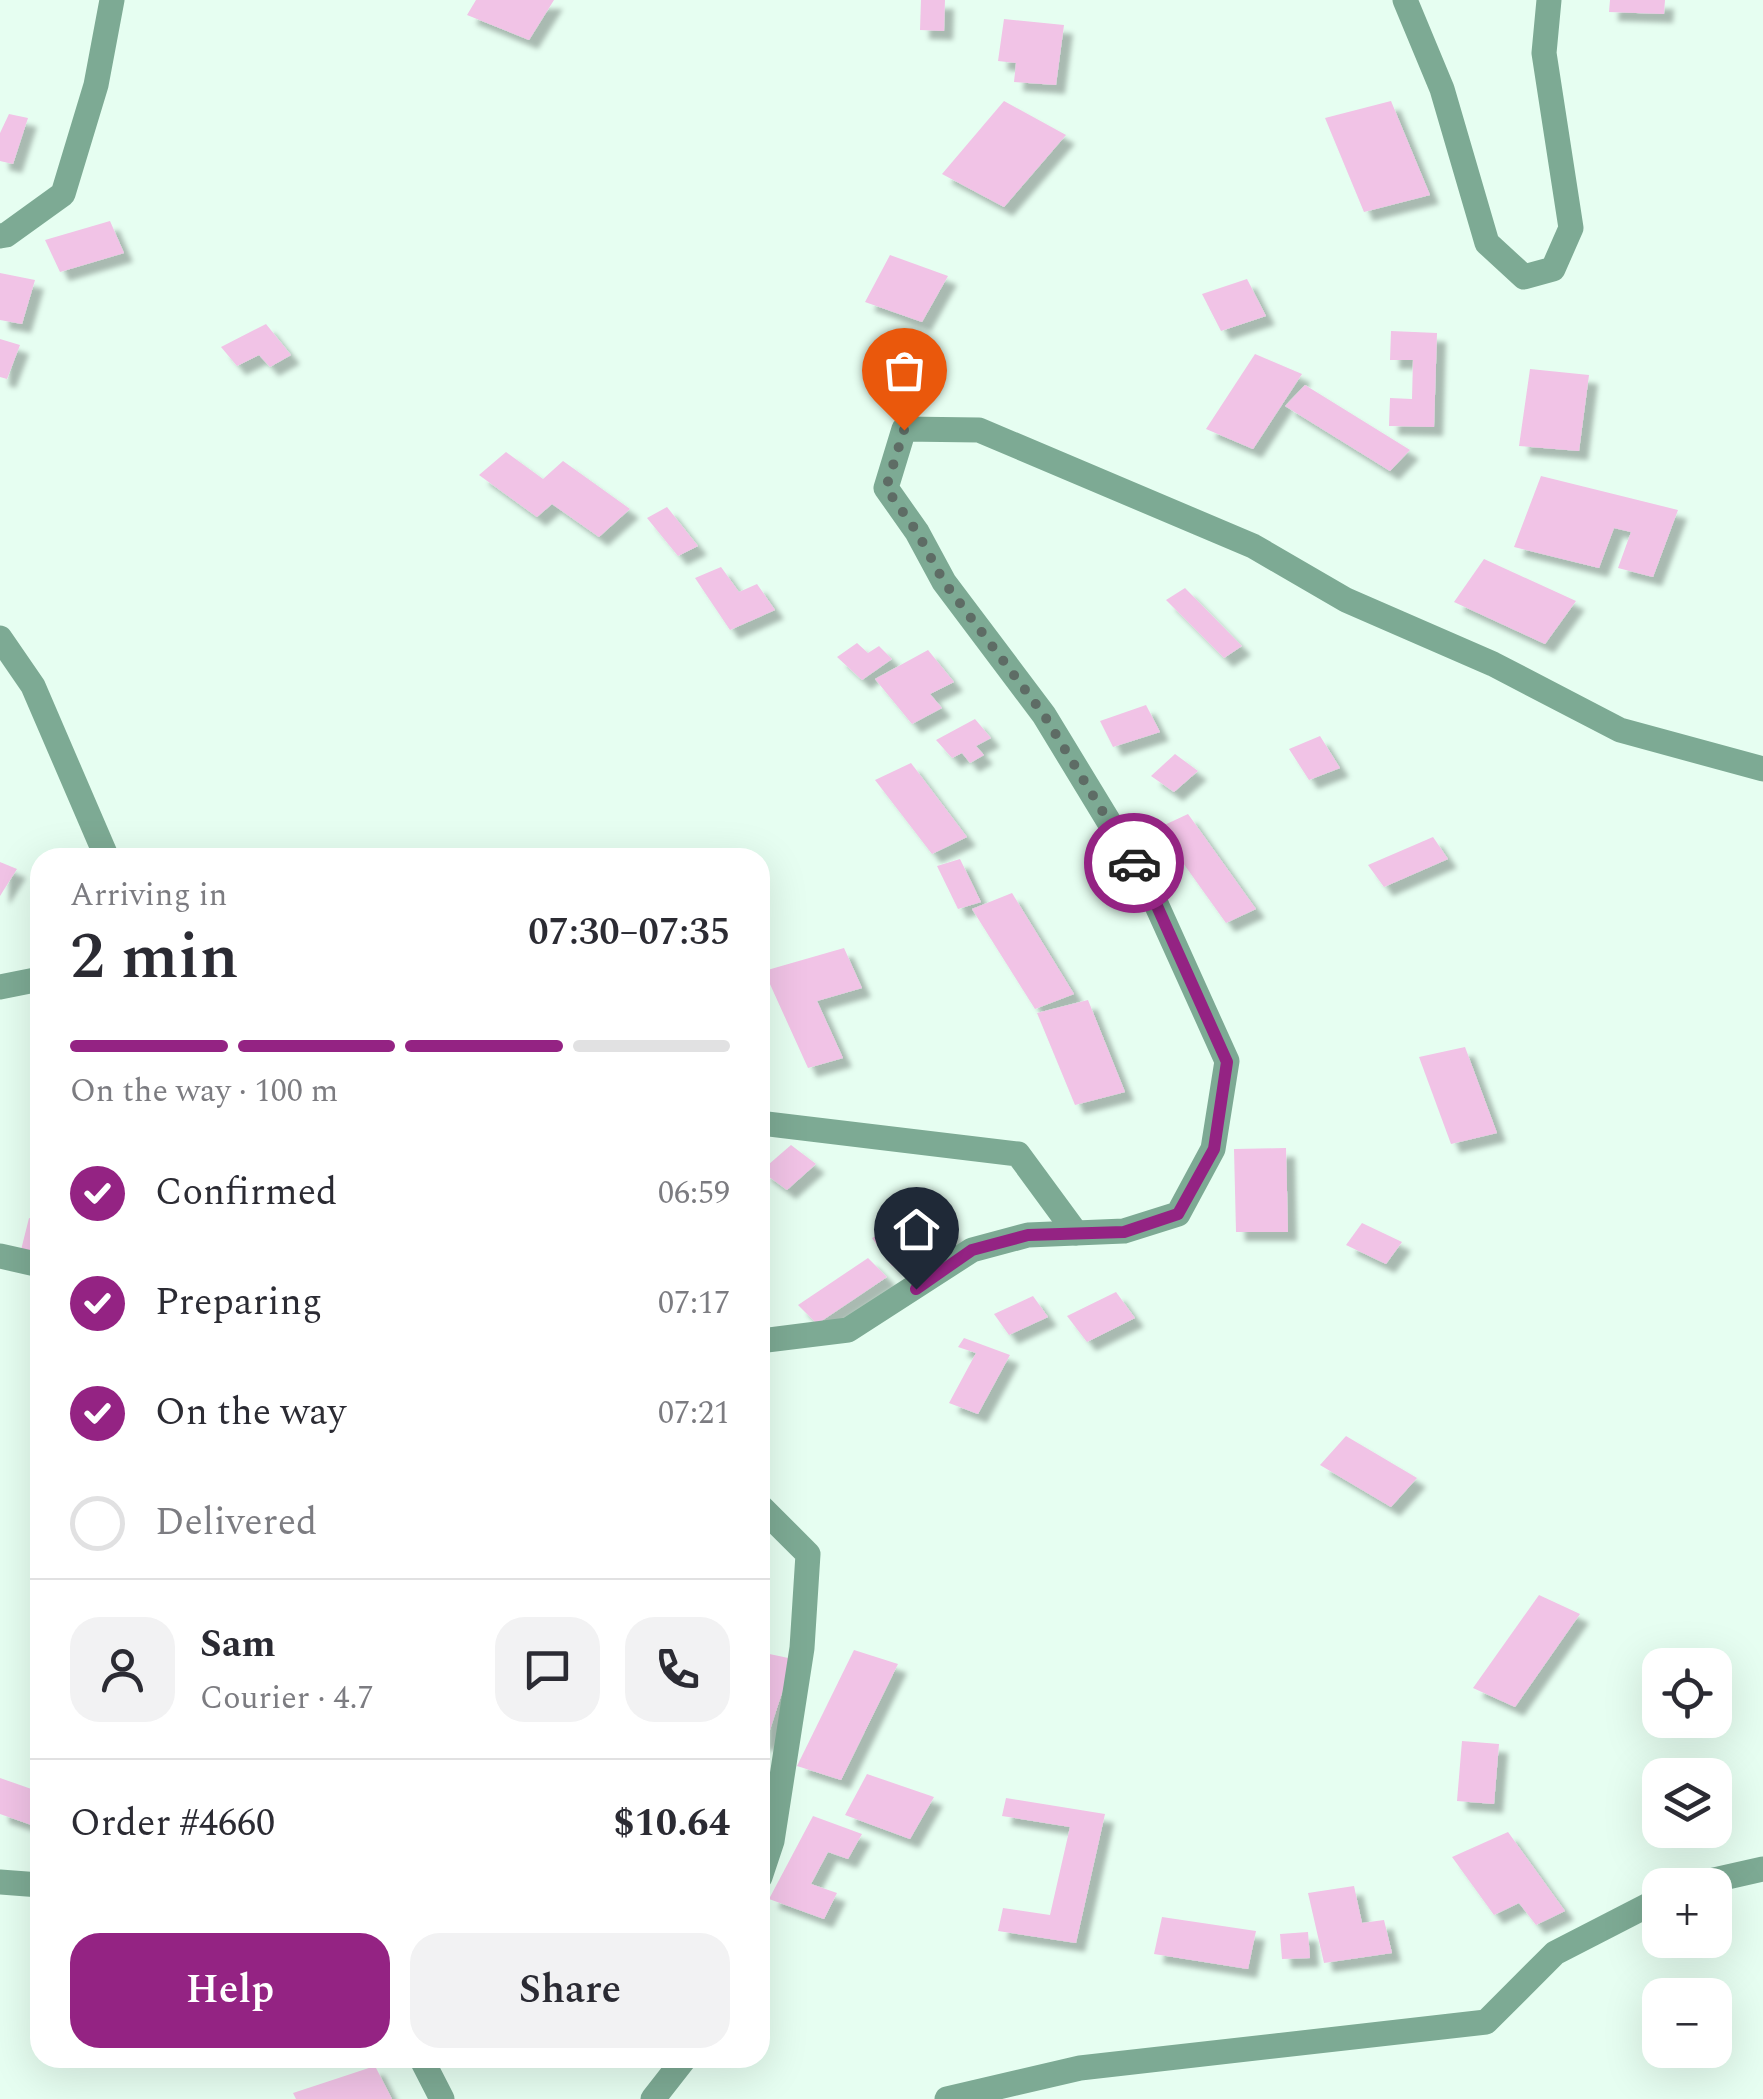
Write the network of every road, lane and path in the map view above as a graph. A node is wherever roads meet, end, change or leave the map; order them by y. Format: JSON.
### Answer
{"nodes":[{"id":1,"x":112,"y":0,"type":"edge"},
{"id":2,"x":1405,"y":0,"type":"edge"},
{"id":3,"x":1549,"y":0,"type":"edge"},
{"id":4,"x":0,"y":236,"type":"edge"},
{"id":5,"x":0,"y":638,"type":"edge"},
{"id":6,"x":1763,"y":769,"type":"edge"},
{"id":7,"x":103,"y":848,"type":"edge"},
{"id":8,"x":30,"y":981,"type":"edge"},
{"id":9,"x":0,"y":987,"type":"edge"},
{"id":10,"x":770,"y":1124,"type":"edge"},
{"id":11,"x":1076,"y":1233,"type":"junction"},
{"id":12,"x":0,"y":1256,"type":"edge"},
{"id":13,"x":30,"y":1264,"type":"edge"},
{"id":14,"x":770,"y":1339,"type":"edge"},
{"id":15,"x":770,"y":1516,"type":"edge"},
{"id":16,"x":770,"y":1847,"type":"edge"},
{"id":17,"x":1763,"y":1868,"type":"edge"},
{"id":18,"x":1732,"y":1875,"type":"edge"},
{"id":19,"x":0,"y":1882,"type":"edge"},
{"id":20,"x":30,"y":1884,"type":"edge"},
{"id":21,"x":1642,"y":1909,"type":"edge"},
{"id":22,"x":426,"y":2068,"type":"edge"},
{"id":23,"x":677,"y":2068,"type":"edge"},
{"id":24,"x":442,"y":2099,"type":"edge"},
{"id":25,"x":654,"y":2099,"type":"edge"},
{"id":26,"x":946,"y":2099,"type":"edge"}],
"edges":[{"from":1,"to":4,"type":"street"},
{"from":2,"to":3,"type":"street"},
{"from":5,"to":7,"type":"street"},
{"from":6,"to":11,"type":"street"},
{"from":8,"to":9,"type":"street"},
{"from":10,"to":11,"type":"street"},
{"from":11,"to":14,"type":"street"},
{"from":12,"to":13,"type":"street"},
{"from":15,"to":16,"type":"street"},
{"from":17,"to":18,"type":"street"},
{"from":19,"to":20,"type":"street"},
{"from":21,"to":26,"type":"street"},
{"from":22,"to":24,"type":"street"},
{"from":23,"to":25,"type":"street"}]}
